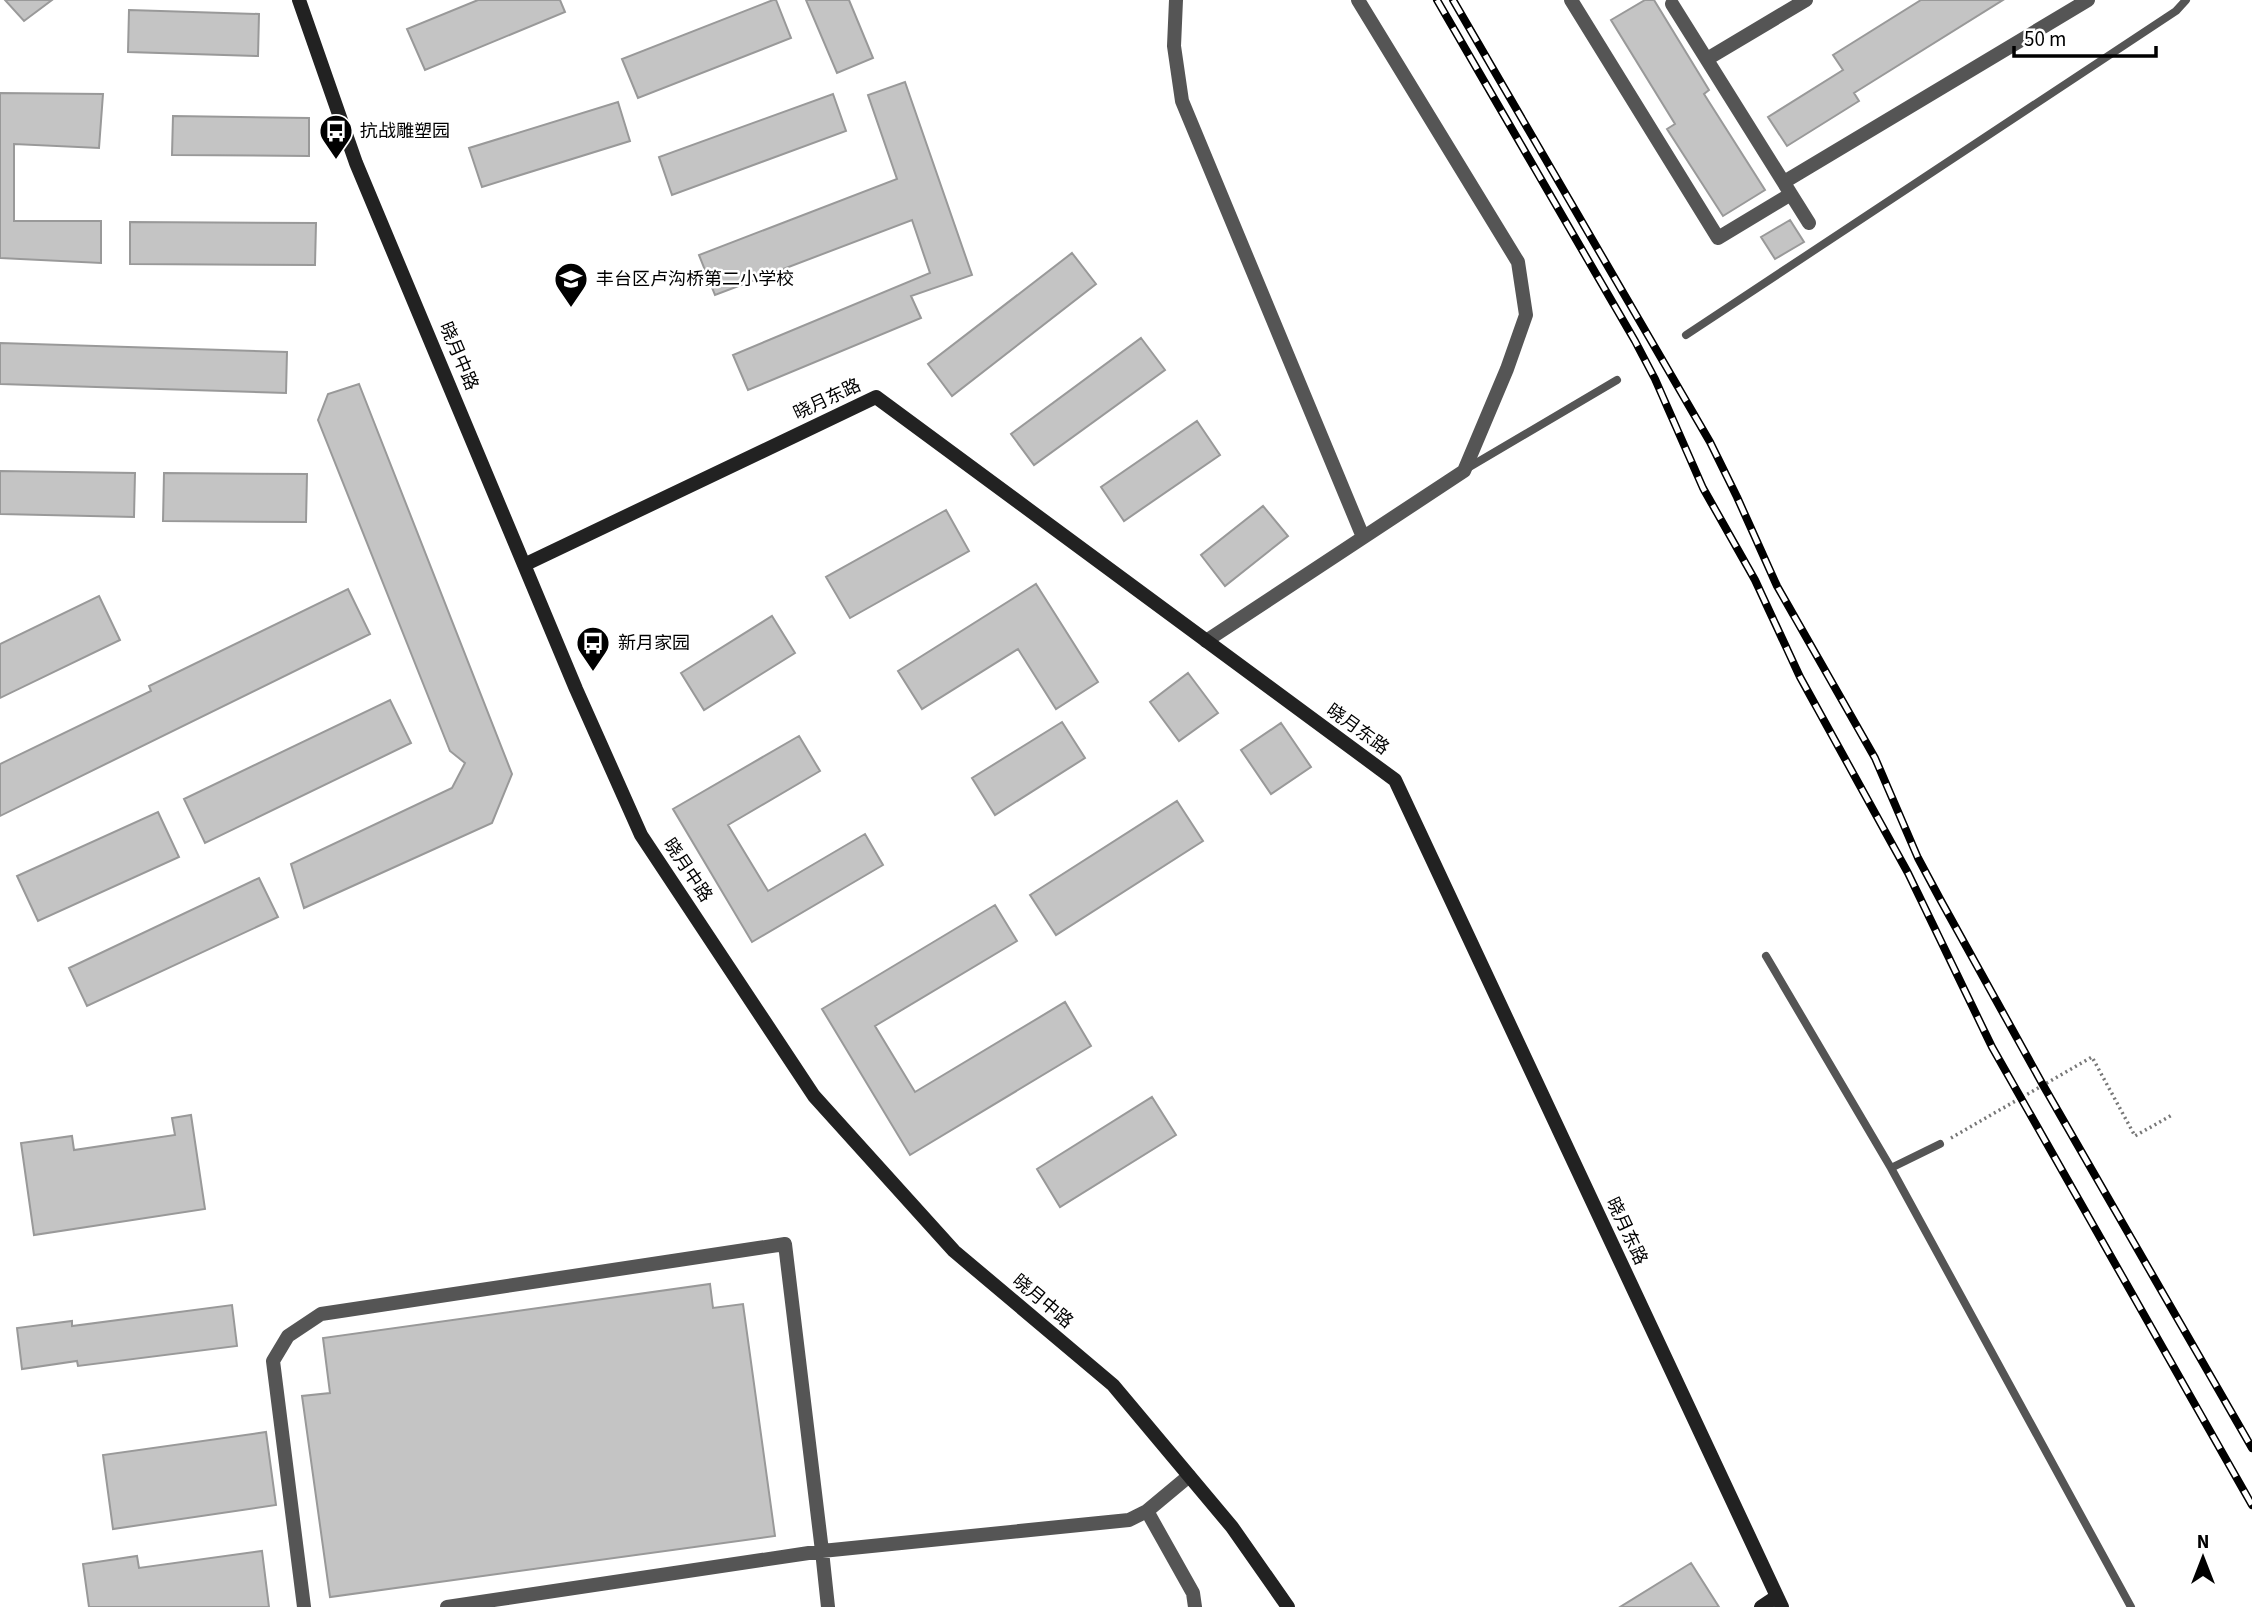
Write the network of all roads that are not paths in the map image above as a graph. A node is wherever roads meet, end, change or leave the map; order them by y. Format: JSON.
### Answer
{"nodes":[{"id":1,"x":299,"y":0,"type":"edge"},
{"id":2,"x":1176,"y":0,"type":"edge"},
{"id":3,"x":1358,"y":0,"type":"edge"},
{"id":4,"x":1571,"y":0,"type":"edge"},
{"id":5,"x":1806,"y":0,"type":"edge"},
{"id":6,"x":2088,"y":0,"type":"edge"},
{"id":7,"x":2186,"y":0,"type":"edge"},
{"id":8,"x":1672,"y":4,"type":"dead end"},
{"id":9,"x":1707,"y":59,"type":"junction"},
{"id":10,"x":1787,"y":188,"type":"junction"},
{"id":11,"x":1809,"y":223,"type":"dead end"},
{"id":12,"x":1686,"y":335,"type":"dead end"},
{"id":13,"x":1617,"y":380,"type":"dead end"},
{"id":14,"x":1464,"y":471,"type":"junction"},
{"id":15,"x":1363,"y":537,"type":"junction"},
{"id":16,"x":526,"y":564,"type":"junction"},
{"id":17,"x":1206,"y":641,"type":"junction"},
{"id":18,"x":1766,"y":956,"type":"dead end"},
{"id":19,"x":1940,"y":1144,"type":"road end"},
{"id":20,"x":1891,"y":1168,"type":"junction"},
{"id":21,"x":1189,"y":1476,"type":"junction"},
{"id":22,"x":1147,"y":1511,"type":"junction"},
{"id":23,"x":822,"y":1551,"type":"junction"},
{"id":24,"x":1779,"y":1602,"type":"edge"},
{"id":25,"x":304,"y":1607,"type":"edge"},
{"id":26,"x":447,"y":1607,"type":"edge"},
{"id":27,"x":828,"y":1607,"type":"edge"},
{"id":28,"x":1195,"y":1607,"type":"edge"},
{"id":29,"x":1288,"y":1607,"type":"edge"},
{"id":30,"x":1761,"y":1607,"type":"edge"},
{"id":31,"x":2131,"y":1607,"type":"edge"}],
"edges":[{"from":1,"to":16,"type":"street","name":"晓月中路"},
{"from":2,"to":15,"type":"street"},
{"from":3,"to":14,"type":"street"},
{"from":4,"to":10,"type":"street"},
{"from":5,"to":9,"type":"street"},
{"from":6,"to":10,"type":"street"},
{"from":7,"to":12,"type":"lane"},
{"from":8,"to":9,"type":"street"},
{"from":9,"to":10,"type":"street"},
{"from":10,"to":11,"type":"street"},
{"from":13,"to":14,"type":"lane"},
{"from":14,"to":15,"type":"street"},
{"from":15,"to":17,"type":"street"},
{"from":16,"to":17,"type":"street","name":"晓月东路"},
{"from":16,"to":21,"type":"street","name":"晓月中路"},
{"from":17,"to":24,"type":"street","name":"晓月东路"},
{"from":18,"to":20,"type":"lane"},
{"from":19,"to":20,"type":"lane"},
{"from":20,"to":31,"type":"lane"},
{"from":21,"to":22,"type":"street"},
{"from":21,"to":29,"type":"street","name":"晓月中路"},
{"from":22,"to":23,"type":"street"},
{"from":22,"to":28,"type":"street"},
{"from":23,"to":25,"type":"street"},
{"from":23,"to":26,"type":"street"},
{"from":23,"to":27,"type":"street"},
{"from":24,"to":30,"type":"street"}]}
